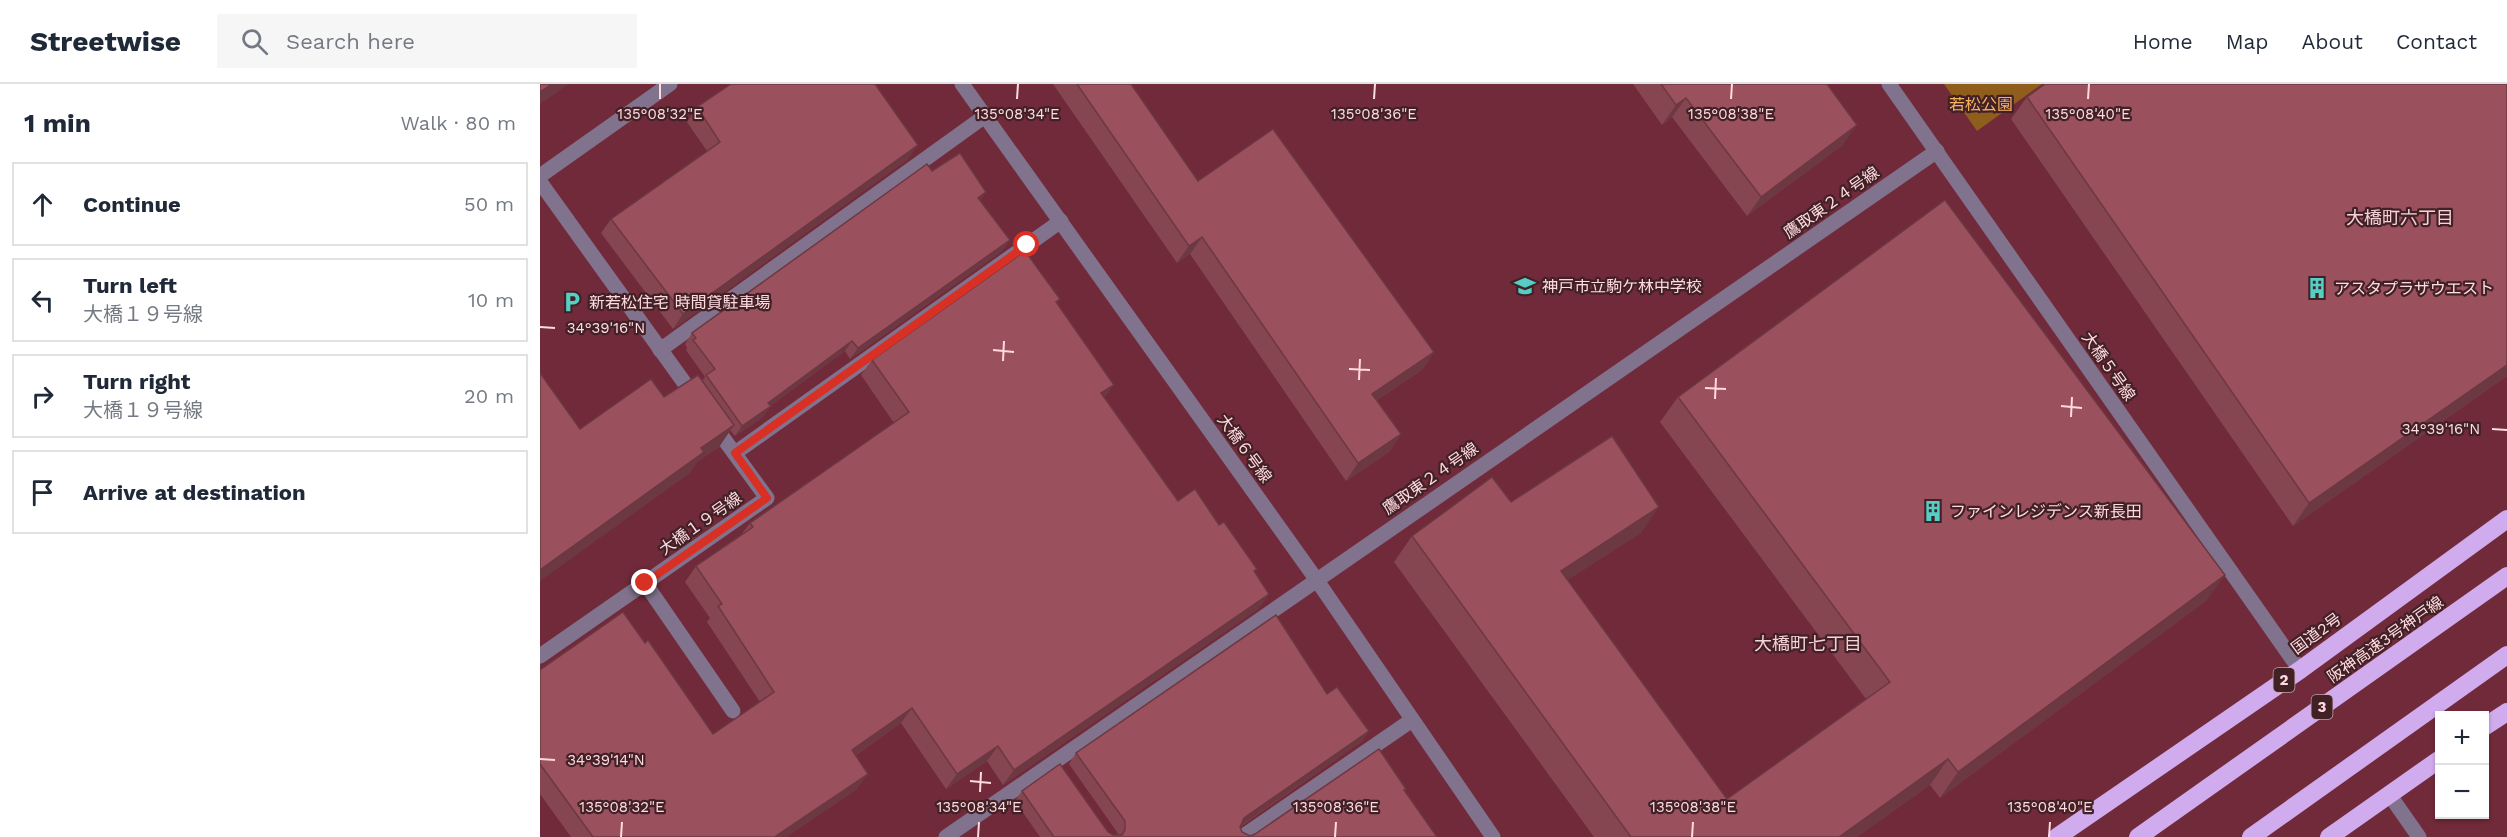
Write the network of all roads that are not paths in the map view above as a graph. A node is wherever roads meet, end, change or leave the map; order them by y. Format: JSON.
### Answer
{"nodes":[{"id":1,"x":669,"y":84,"type":"edge"},
{"id":2,"x":962,"y":84,"type":"edge"},
{"id":3,"x":1889,"y":84,"type":"edge"},
{"id":4,"x":985,"y":116,"type":"junction"},
{"id":5,"x":1937,"y":151,"type":"junction"},
{"id":6,"x":540,"y":176,"type":"edge"},
{"id":7,"x":540,"y":183,"type":"edge"},
{"id":8,"x":1061,"y":221,"type":"junction"},
{"id":9,"x":660,"y":350,"type":"junction"},
{"id":10,"x":735,"y":453,"type":"junction"},
{"id":11,"x":2507,"y":519,"type":"edge"},
{"id":12,"x":2507,"y":576,"type":"edge"},
{"id":13,"x":1316,"y":579,"type":"junction"},
{"id":14,"x":645,"y":583,"type":"junction"},
{"id":15,"x":2507,"y":655,"type":"edge"},
{"id":16,"x":540,"y":656,"type":"edge"},
{"id":17,"x":2300,"y":670,"type":"junction"},
{"id":18,"x":733,"y":711,"type":"dead end"},
{"id":19,"x":2507,"y":712,"type":"edge"},
{"id":20,"x":1412,"y":720,"type":"junction"},
{"id":21,"x":2489,"y":725,"type":"edge"},
{"id":22,"x":2435,"y":762,"type":"edge"},
{"id":23,"x":2389,"y":794,"type":"junction"},
{"id":24,"x":946,"y":837,"type":"edge"},
{"id":25,"x":1242,"y":837,"type":"edge"},
{"id":26,"x":1493,"y":837,"type":"edge"},
{"id":27,"x":2057,"y":837,"type":"edge"},
{"id":28,"x":2138,"y":837,"type":"edge"},
{"id":29,"x":2251,"y":837,"type":"edge"},
{"id":30,"x":2329,"y":837,"type":"edge"},
{"id":31,"x":2419,"y":837,"type":"edge"}],
"edges":[{"from":1,"to":6,"type":"street"},
{"from":2,"to":4,"type":"street","name":"大橋６号線"},
{"from":3,"to":5,"type":"street","name":"大橋５号線"},
{"from":4,"to":8,"type":"street","name":"大橋６号線"},
{"from":4,"to":9,"type":"street"},
{"from":5,"to":13,"type":"street","name":"鷹取東２４号線"},
{"from":5,"to":17,"type":"street","name":"大橋５号線"},
{"from":7,"to":9,"type":"street","name":"大橋１９号線"},
{"from":8,"to":10,"type":"street"},
{"from":8,"to":13,"type":"street","name":"大橋６号線"},
{"from":9,"to":10,"type":"street","name":"大橋１９号線"},
{"from":10,"to":14,"type":"street","name":"大橋１９号線"},
{"from":11,"to":17,"type":"highway","name":"国道2号","number":"2"},
{"from":12,"to":28,"type":"highway","name":"阪神高速3号神戸線","number":"3"},
{"from":13,"to":20,"type":"street","name":"大橋６号線"},
{"from":13,"to":24,"type":"street","name":"鷹取東２４号線"},
{"from":14,"to":16,"type":"street","name":"大橋１９号線"},
{"from":14,"to":18,"type":"street"},
{"from":15,"to":29,"type":"highway"},
{"from":17,"to":27,"type":"highway","name":"国道2号","number":"2"},
{"from":19,"to":21,"type":"highway"},
{"from":20,"to":25,"type":"street"},
{"from":20,"to":26,"type":"street","name":"大橋６号線"},
{"from":22,"to":23,"type":"highway"},
{"from":23,"to":30,"type":"highway"},
{"from":23,"to":31,"type":"street"}]}
